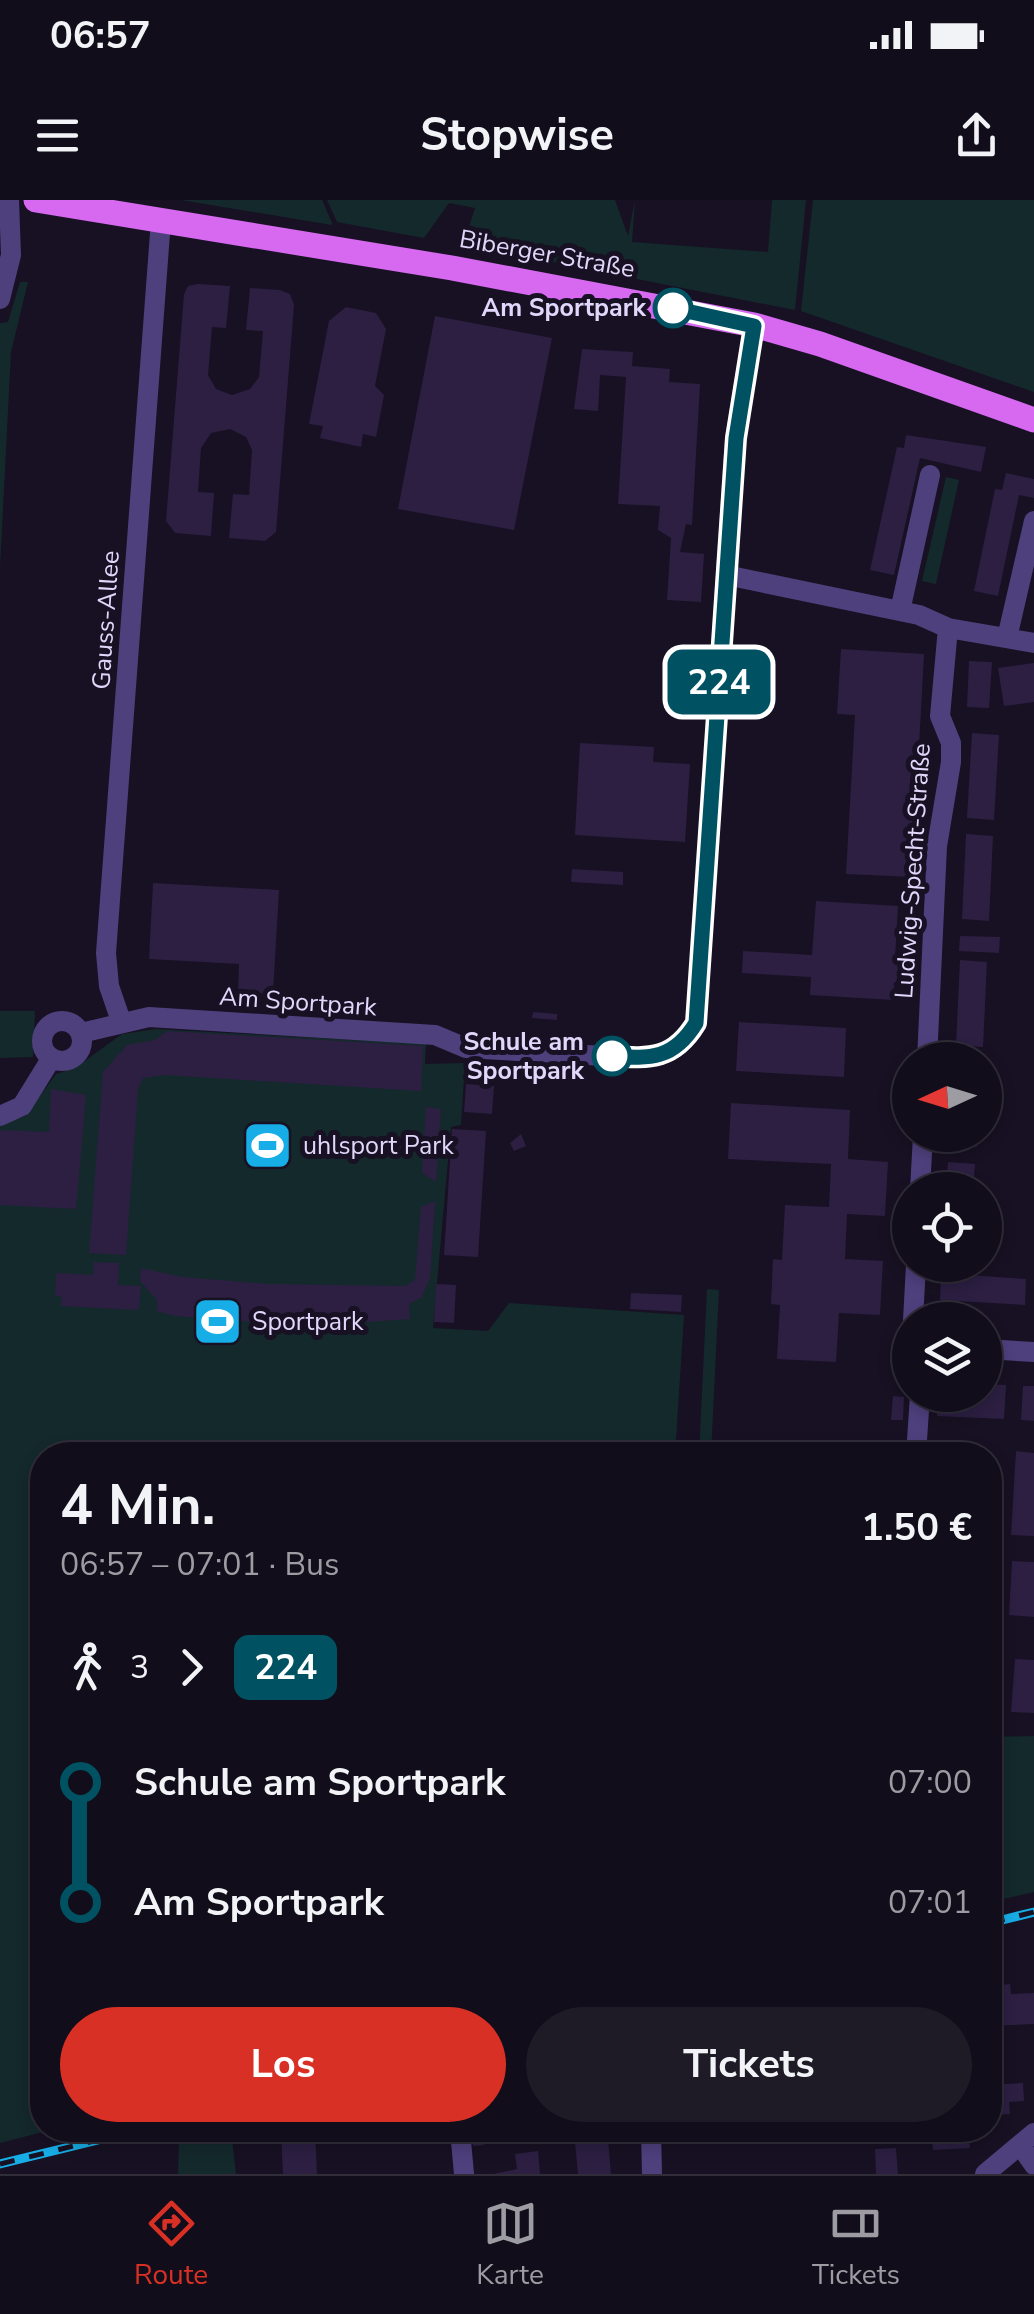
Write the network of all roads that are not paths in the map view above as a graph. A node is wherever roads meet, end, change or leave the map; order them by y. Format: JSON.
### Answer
{"nodes":[{"id":1,"x":8,"y":200,"type":"edge"},
{"id":2,"x":36,"y":200,"type":"edge"},
{"id":3,"x":161,"y":220,"type":"junction"},
{"id":4,"x":0,"y":299,"type":"edge"},
{"id":5,"x":754,"y":326,"type":"junction"},
{"id":6,"x":1034,"y":420,"type":"edge"},
{"id":7,"x":930,"y":475,"type":"dead end"},
{"id":8,"x":1034,"y":521,"type":"edge"},
{"id":9,"x":726,"y":575,"type":"junction"},
{"id":10,"x":900,"y":611,"type":"junction"},
{"id":11,"x":948,"y":628,"type":"junction"},
{"id":12,"x":1008,"y":638,"type":"junction"},
{"id":13,"x":1034,"y":643,"type":"edge"},
{"id":14,"x":121,"y":1021,"type":"junction"},
{"id":15,"x":81,"y":1033,"type":"junction"},
{"id":16,"x":928,"y":1042,"type":"edge"},
{"id":17,"x":51,"y":1059,"type":"junction"},
{"id":18,"x":0,"y":1116,"type":"edge"},
{"id":19,"x":1002,"y":1350,"type":"edge"},
{"id":20,"x":1034,"y":1352,"type":"edge"},
{"id":21,"x":919,"y":1412,"type":"edge"},
{"id":22,"x":917,"y":1442,"type":"edge"},
{"id":23,"x":1027,"y":2139,"type":"edge"},
{"id":24,"x":461,"y":2142,"type":"edge"},
{"id":25,"x":652,"y":2142,"type":"edge"},
{"id":26,"x":1034,"y":2166,"type":"edge"},
{"id":27,"x":464,"y":2174,"type":"edge"},
{"id":28,"x":652,"y":2174,"type":"edge"},
{"id":29,"x":985,"y":2174,"type":"edge"}],
"edges":[{"from":1,"to":4,"type":"street"},
{"from":2,"to":3,"type":"main road","name":"Biberger Straße"},
{"from":3,"to":5,"type":"main road","name":"Biberger Straße"},
{"from":3,"to":14,"type":"street","name":"Gauss-Allee"},
{"from":5,"to":6,"type":"main road","name":"Biberger Straße"},
{"from":5,"to":9,"type":"street","name":"Am Sportpark"},
{"from":7,"to":10,"type":"street"},
{"from":8,"to":12,"type":"street"},
{"from":9,"to":10,"type":"street"},
{"from":9,"to":14,"type":"street","name":"Am Sportpark"},
{"from":10,"to":11,"type":"street"},
{"from":11,"to":12,"type":"street"},
{"from":11,"to":16,"type":"street","name":"Ludwig-Specht-Straße"},
{"from":12,"to":13,"type":"street"},
{"from":14,"to":15,"type":"street","name":"Am Sportpark"},
{"from":15,"to":17,"type":"street","name":"Am Sportpark"},
{"from":15,"to":17,"type":"street","name":"Am Sportpark"},
{"from":17,"to":18,"type":"street","name":"Am Sportpark"},
{"from":19,"to":20,"type":"street"},
{"from":21,"to":22,"type":"street"},
{"from":23,"to":26,"type":"street"},
{"from":23,"to":29,"type":"street"},
{"from":24,"to":27,"type":"street"},
{"from":25,"to":28,"type":"street"}]}
